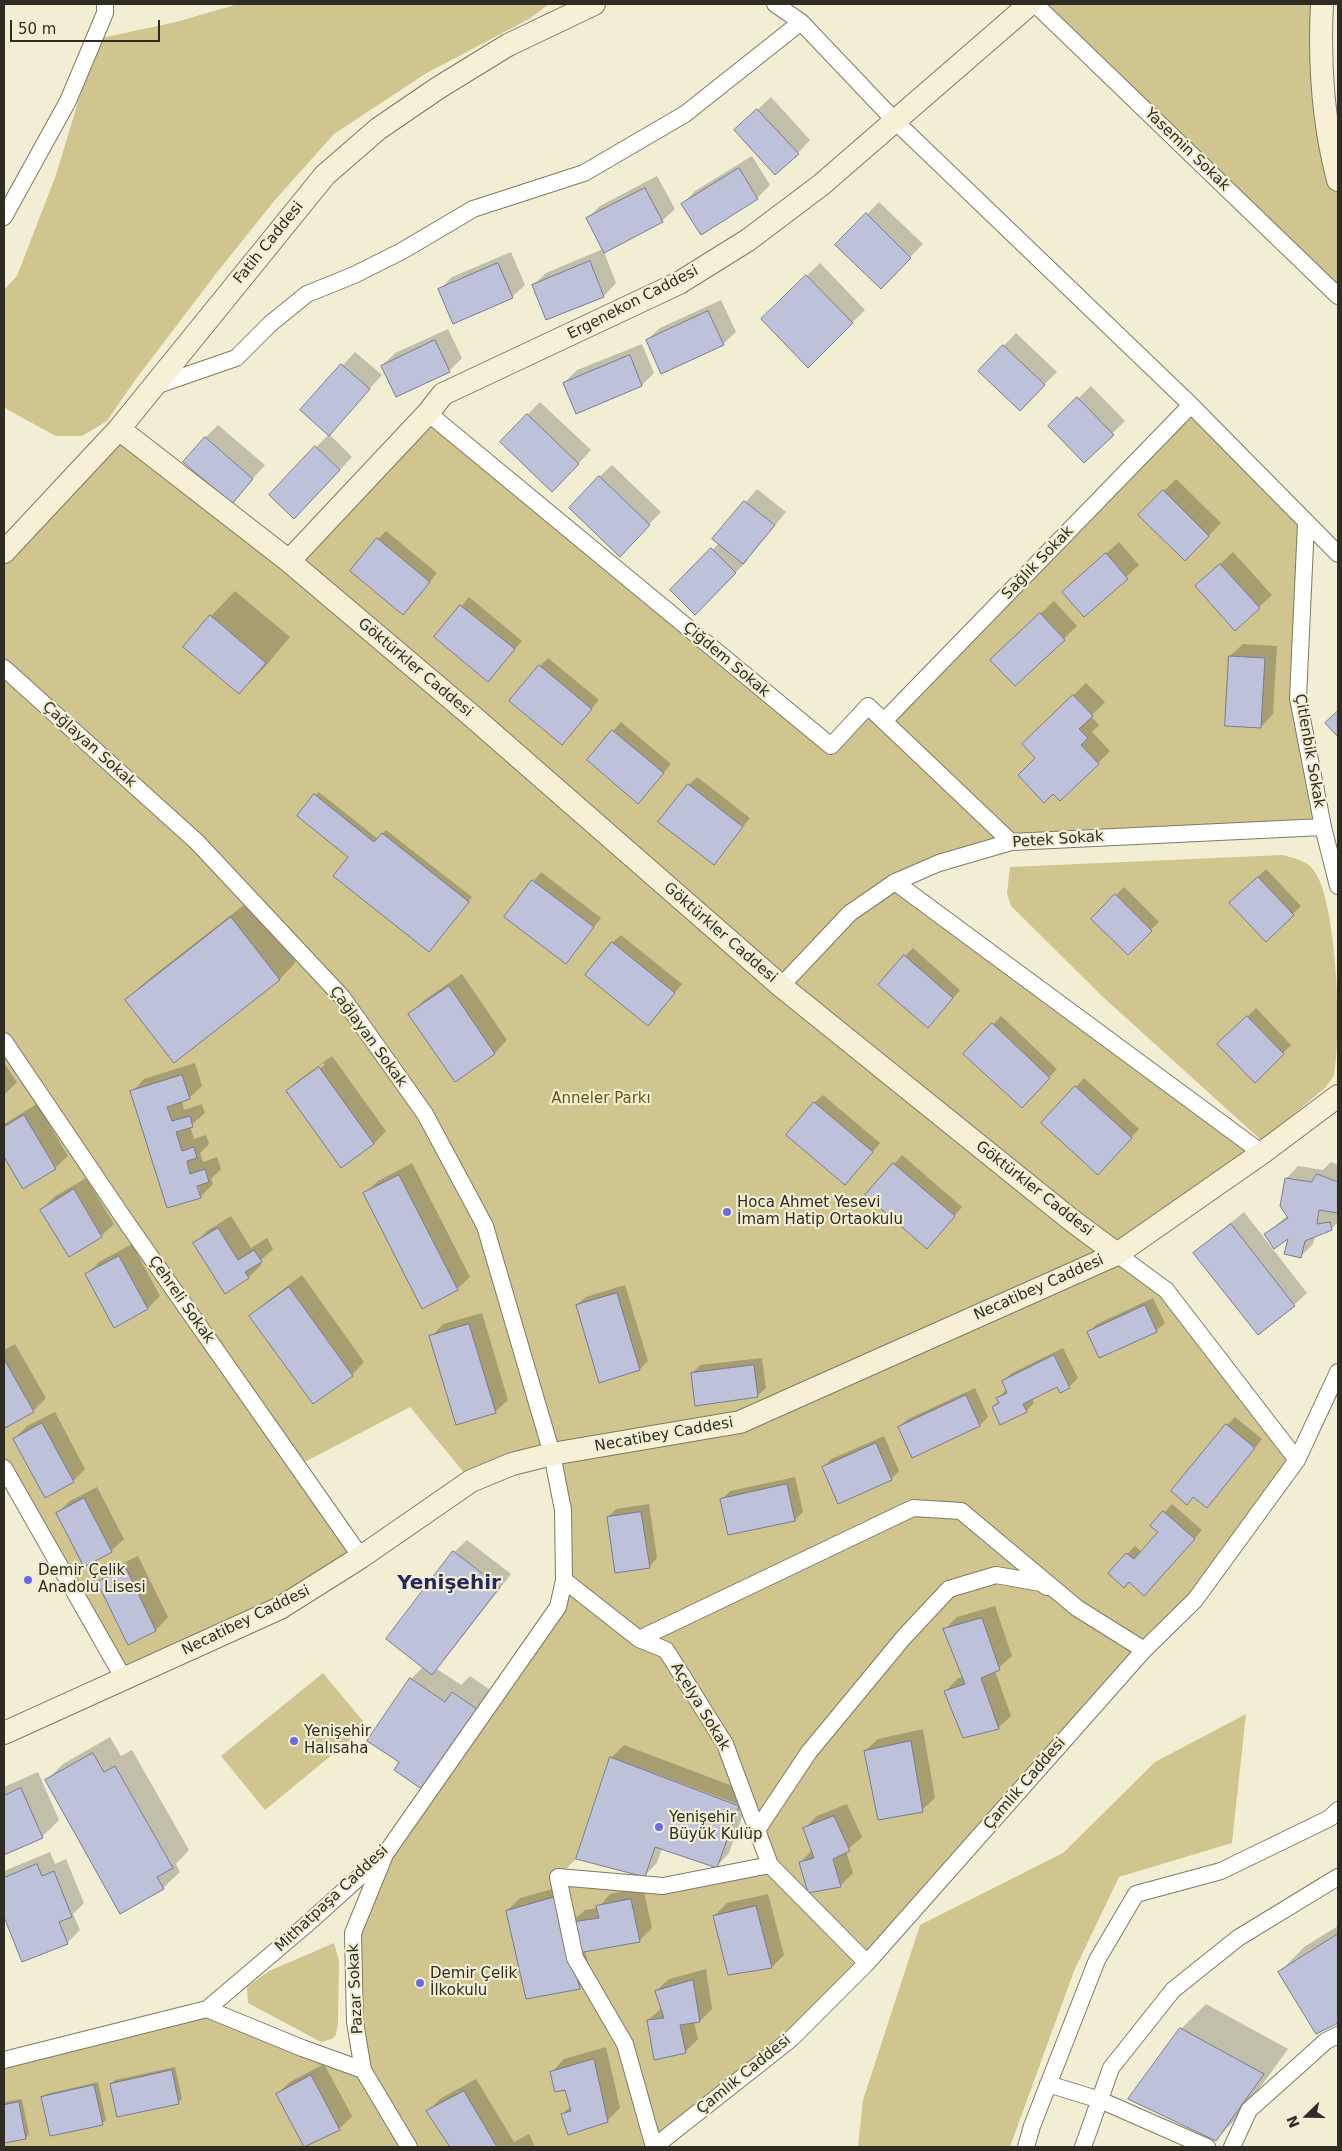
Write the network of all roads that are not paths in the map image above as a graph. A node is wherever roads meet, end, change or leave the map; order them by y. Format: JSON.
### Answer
{"nodes":[{"id":1,"x":105,"y":4,"type":"edge"},
{"id":2,"x":594,"y":4,"type":"edge"},
{"id":3,"x":776,"y":4,"type":"edge"},
{"id":4,"x":1030,"y":4,"type":"edge"},
{"id":5,"x":1035,"y":4,"type":"edge"},
{"id":6,"x":1322,"y":4,"type":"edge"},
{"id":7,"x":801,"y":22,"type":"junction"},
{"id":8,"x":895,"y":121,"type":"junction"},
{"id":9,"x":1338,"y":180,"type":"edge"},
{"id":10,"x":4,"y":217,"type":"edge"},
{"id":11,"x":1338,"y":296,"type":"edge"},
{"id":12,"x":154,"y":386,"type":"junction"},
{"id":13,"x":1191,"y":405,"type":"junction"},
{"id":14,"x":428,"y":413,"type":"junction"},
{"id":15,"x":119,"y":429,"type":"junction"},
{"id":16,"x":1306,"y":523,"type":"junction"},
{"id":17,"x":4,"y":552,"type":"edge"},
{"id":18,"x":1338,"y":554,"type":"edge"},
{"id":19,"x":289,"y":561,"type":"junction"},
{"id":20,"x":4,"y":668,"type":"edge"},
{"id":21,"x":884,"y":720,"type":"junction"},
{"id":22,"x":1323,"y":827,"type":"junction"},
{"id":23,"x":1011,"y":842,"type":"junction"},
{"id":24,"x":895,"y":882,"type":"junction"},
{"id":25,"x":1338,"y":886,"type":"edge"},
{"id":26,"x":781,"y":986,"type":"junction"},
{"id":27,"x":4,"y":1041,"type":"edge"},
{"id":28,"x":1338,"y":1096,"type":"edge"},
{"id":29,"x":1262,"y":1153,"type":"junction"},
{"id":30,"x":1117,"y":1254,"type":"junction"},
{"id":31,"x":1338,"y":1372,"type":"edge"},
{"id":32,"x":552,"y":1454,"type":"junction"},
{"id":33,"x":1297,"y":1460,"type":"junction"},
{"id":34,"x":4,"y":1468,"type":"edge"},
{"id":35,"x":361,"y":1557,"type":"junction"},
{"id":36,"x":564,"y":1580,"type":"junction"},
{"id":37,"x":1077,"y":1608,"type":"junction"},
{"id":38,"x":639,"y":1639,"type":"junction"},
{"id":39,"x":1144,"y":1650,"type":"junction"},
{"id":40,"x":124,"y":1679,"type":"junction"},
{"id":41,"x":4,"y":1733,"type":"edge"},
{"id":42,"x":1338,"y":1810,"type":"edge"},
{"id":43,"x":757,"y":1830,"type":"junction"},
{"id":44,"x":386,"y":1853,"type":"junction"},
{"id":45,"x":770,"y":1865,"type":"junction"},
{"id":46,"x":1338,"y":1877,"type":"edge"},
{"id":47,"x":867,"y":1963,"type":"junction"},
{"id":48,"x":206,"y":2009,"type":"junction"},
{"id":49,"x":1338,"y":2034,"type":"edge"},
{"id":50,"x":4,"y":2060,"type":"edge"},
{"id":51,"x":363,"y":2070,"type":"junction"},
{"id":52,"x":1048,"y":2084,"type":"junction"},
{"id":53,"x":1100,"y":2100,"type":"junction"},
{"id":54,"x":409,"y":2147,"type":"edge"},
{"id":55,"x":654,"y":2147,"type":"edge"},
{"id":56,"x":1026,"y":2147,"type":"edge"},
{"id":57,"x":1083,"y":2147,"type":"edge"},
{"id":58,"x":1208,"y":2147,"type":"edge"},
{"id":59,"x":1232,"y":2147,"type":"edge"}],
"edges":[{"from":1,"to":10,"type":"street"},
{"from":2,"to":12,"type":"street","name":"Fatih Caddesi"},
{"from":3,"to":7,"type":"street"},
{"from":4,"to":8,"type":"street","name":"Ergenekon Caddesi"},
{"from":5,"to":11,"type":"street","name":"Yasemin Sokak"},
{"from":6,"to":9,"type":"street"},
{"from":7,"to":8,"type":"street"},
{"from":7,"to":12,"type":"street"},
{"from":8,"to":13,"type":"street"},
{"from":8,"to":14,"type":"street","name":"Ergenekon Caddesi"},
{"from":12,"to":15,"type":"street","name":"Fatih Caddesi"},
{"from":13,"to":16,"type":"street"},
{"from":13,"to":21,"type":"street","name":"Sağlık Sokak"},
{"from":14,"to":19,"type":"street","name":"Ergenekon Caddesi"},
{"from":14,"to":21,"type":"street","name":"Çiğdem Sokak"},
{"from":15,"to":17,"type":"street","name":"Fatih Caddesi"},
{"from":15,"to":19,"type":"street","name":"Göktürkler Caddesi"},
{"from":16,"to":18,"type":"street"},
{"from":16,"to":22,"type":"street","name":"Çitlenbik Sokak"},
{"from":19,"to":26,"type":"street","name":"Göktürkler Caddesi"},
{"from":20,"to":32,"type":"street","name":"Çağlayan Sokak"},
{"from":21,"to":23,"type":"street","name":"Çiğdem Sokak"},
{"from":22,"to":23,"type":"street","name":"Petek Sokak"},
{"from":22,"to":25,"type":"street","name":"Çitlenbik Sokak"},
{"from":23,"to":24,"type":"street","name":"Petek Sokak"},
{"from":24,"to":26,"type":"street","name":"Petek Sokak"},
{"from":24,"to":29,"type":"street"},
{"from":26,"to":30,"type":"street","name":"Göktürkler Caddesi"},
{"from":27,"to":35,"type":"street","name":"Çehreli Sokak"},
{"from":28,"to":29,"type":"street","name":"Necatibey Caddesi"},
{"from":29,"to":30,"type":"street","name":"Necatibey Caddesi"},
{"from":30,"to":32,"type":"street","name":"Necatibey Caddesi"},
{"from":30,"to":33,"type":"street","name":"Göktürkler Caddesi"},
{"from":31,"to":33,"type":"street","name":"Çamlık Caddesi"},
{"from":32,"to":35,"type":"street","name":"Necatibey Caddesi"},
{"from":32,"to":36,"type":"street","name":"Mithatpaşa Caddesi"},
{"from":33,"to":39,"type":"street","name":"Çamlık Caddesi"},
{"from":34,"to":40,"type":"street"},
{"from":35,"to":40,"type":"street","name":"Necatibey Caddesi"},
{"from":36,"to":38,"type":"street","name":"Açelya Sokak"},
{"from":36,"to":44,"type":"street","name":"Mithatpaşa Caddesi"},
{"from":37,"to":38,"type":"street"},
{"from":37,"to":39,"type":"street"},
{"from":37,"to":43,"type":"street"},
{"from":38,"to":43,"type":"street","name":"Açelya Sokak"},
{"from":39,"to":47,"type":"street","name":"Çamlık Caddesi"},
{"from":40,"to":41,"type":"street","name":"Necatibey Caddesi"},
{"from":42,"to":52,"type":"street"},
{"from":43,"to":45,"type":"street","name":"Açelya Sokak"},
{"from":44,"to":48,"type":"street","name":"Mithatpaşa Caddesi"},
{"from":44,"to":51,"type":"street","name":"Pazar Sokak"},
{"from":45,"to":47,"type":"street","name":"Açelya Sokak"},
{"from":45,"to":55,"type":"street"},
{"from":46,"to":53,"type":"street"},
{"from":47,"to":55,"type":"street","name":"Çamlık Caddesi"},
{"from":48,"to":50,"type":"street","name":"Mithatpaşa Caddesi"},
{"from":48,"to":51,"type":"street"},
{"from":49,"to":59,"type":"street"},
{"from":51,"to":54,"type":"street","name":"Pazar Sokak"},
{"from":52,"to":53,"type":"street"},
{"from":52,"to":56,"type":"street"},
{"from":53,"to":57,"type":"street"},
{"from":53,"to":58,"type":"street"}]}
